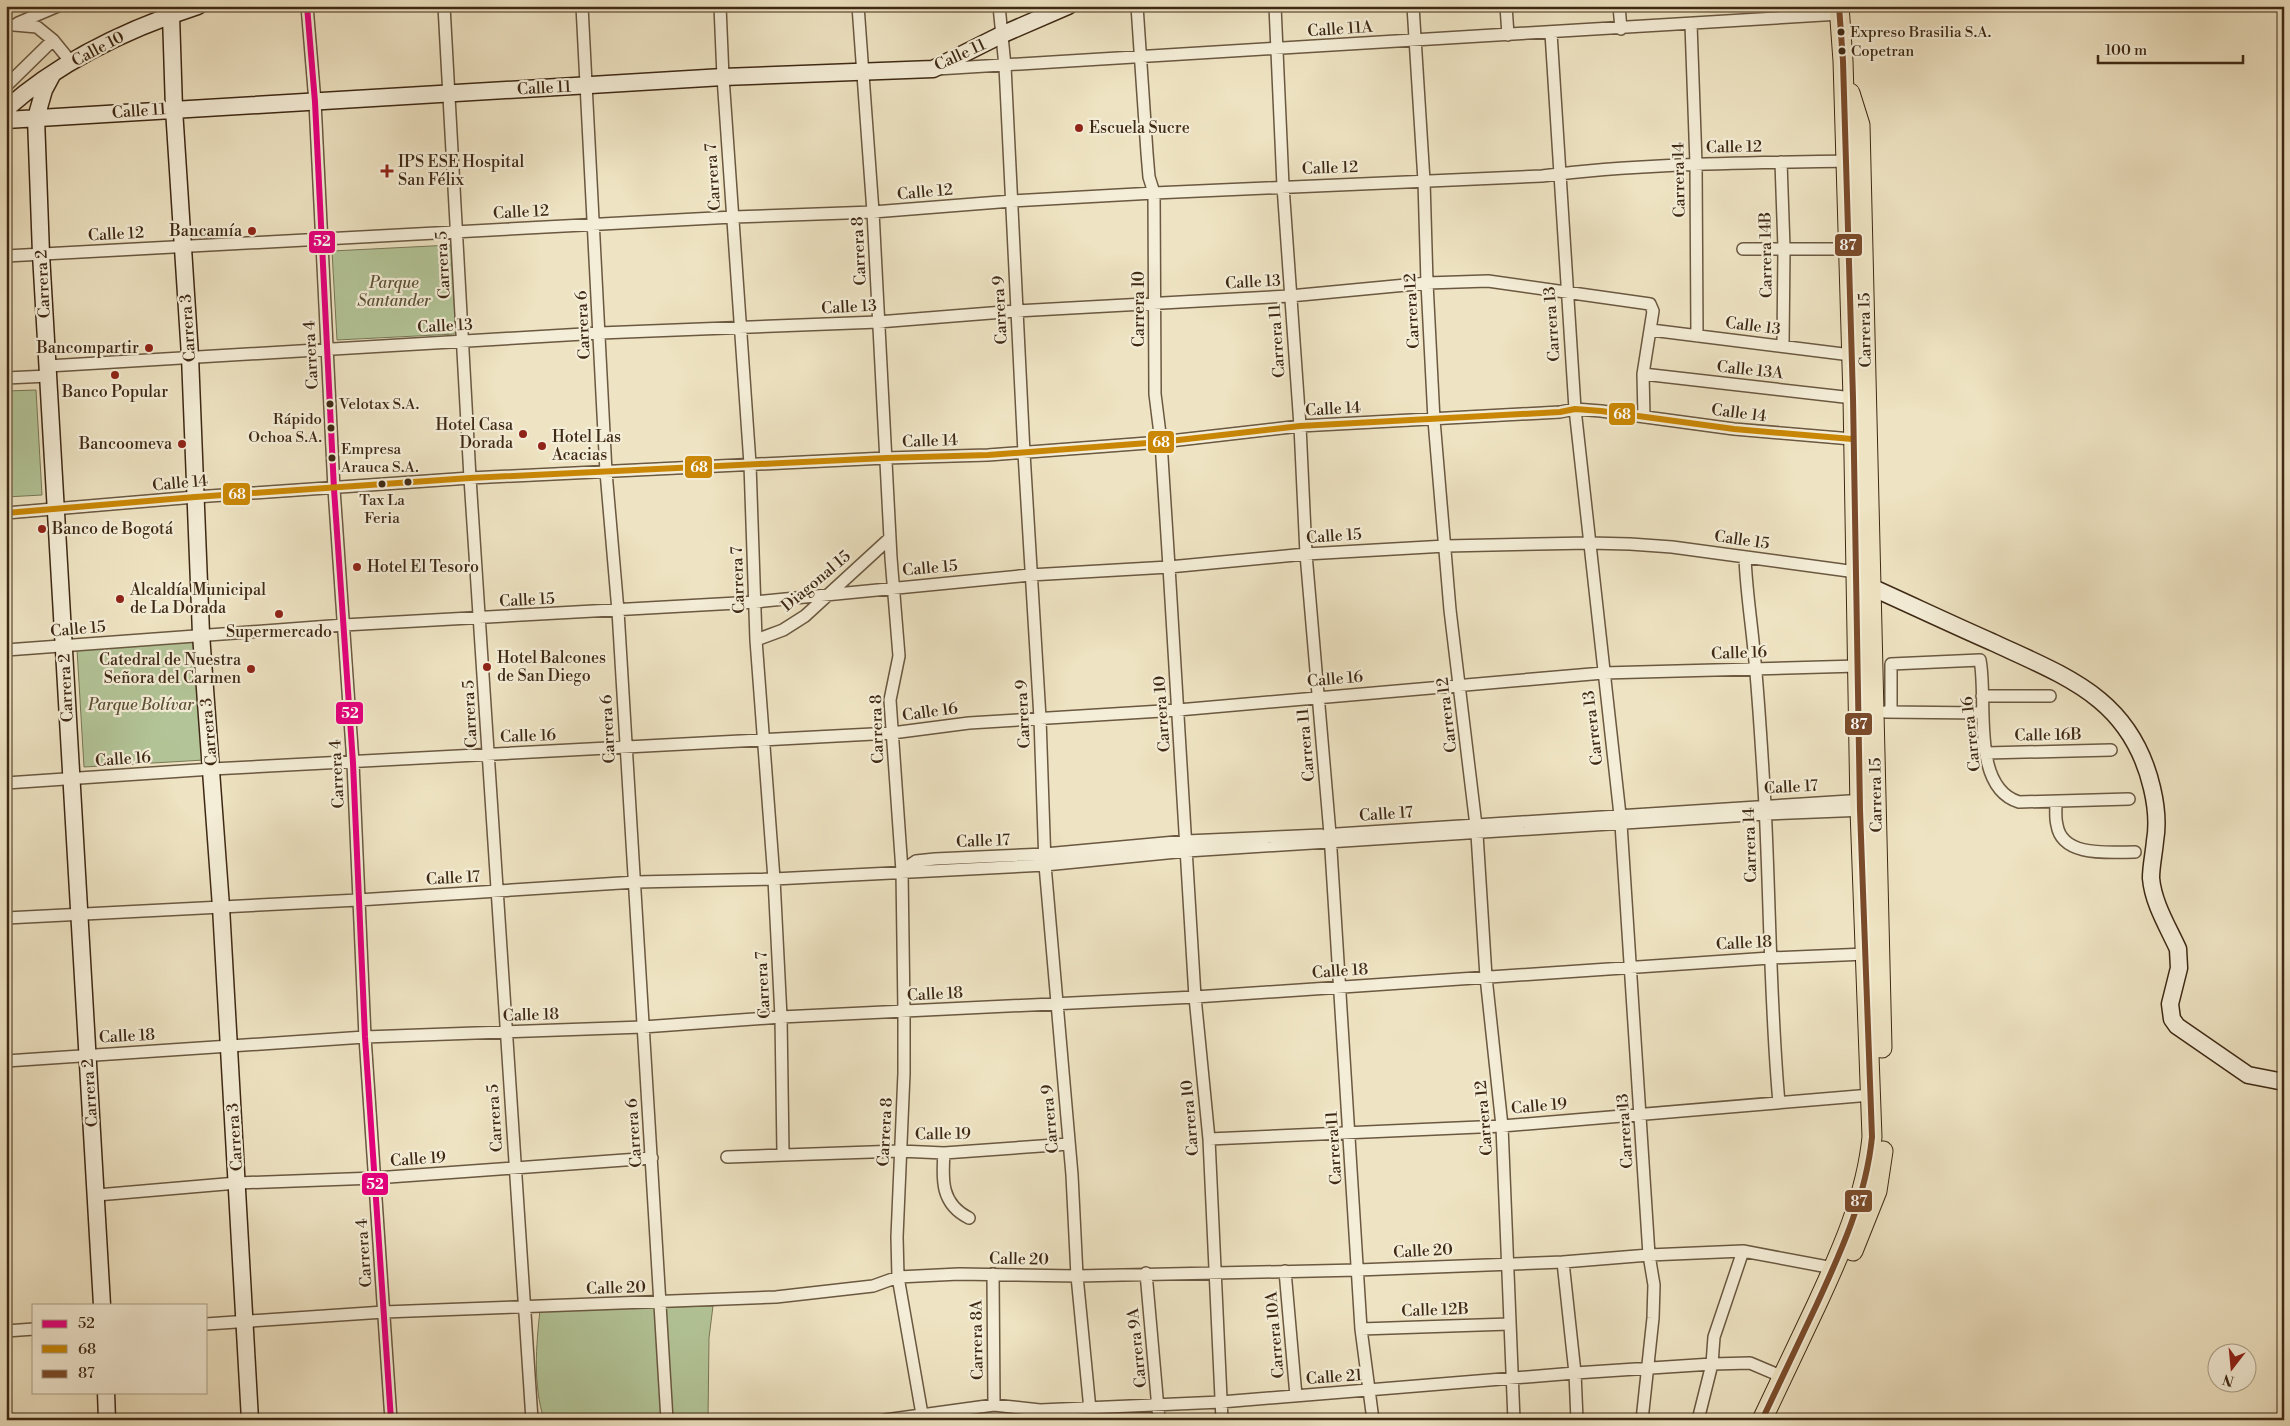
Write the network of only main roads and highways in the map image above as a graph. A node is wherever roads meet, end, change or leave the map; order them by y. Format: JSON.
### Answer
{"nodes":[{"id":1,"x":198,"y":6,"type":"edge"},
{"id":2,"x":1068,"y":6,"type":"edge"},
{"id":3,"x":1840,"y":10,"type":"edge"},
{"id":4,"x":171,"y":15,"type":"junction"},
{"id":5,"x":1843,"y":61,"type":"junction"},
{"id":6,"x":52,"y":75,"type":"junction"},
{"id":7,"x":6,"y":109,"type":"edge"},
{"id":8,"x":174,"y":109,"type":"junction"},
{"id":9,"x":36,"y":118,"type":"junction"},
{"id":10,"x":6,"y":120,"type":"edge"},
{"id":11,"x":1871,"y":587,"type":"junction"},
{"id":12,"x":1868,"y":805,"type":"junction"},
{"id":13,"x":2284,"y":1082,"type":"edge"},
{"id":14,"x":102,"y":1304,"type":"edge"},
{"id":15,"x":106,"y":1394,"type":"edge"},
{"id":16,"x":107,"y":1420,"type":"edge"},
{"id":17,"x":250,"y":1420,"type":"edge"},
{"id":18,"x":1762,"y":1420,"type":"edge"},
{"id":19,"x":1775,"y":1420,"type":"edge"}],
"edges":[{"from":1,"to":4,"type":"main road","name":"Calle 10"},
{"from":2,"to":8,"type":"main road","name":"Calle 11"},
{"from":3,"to":5,"type":"main road","name":"Carrera 15"},
{"from":4,"to":6,"type":"main road","name":"Calle 10"},
{"from":4,"to":8,"type":"main road","name":"Carrera 3"},
{"from":5,"to":11,"type":"main road","name":"Carrera 15"},
{"from":5,"to":12,"type":"main road","name":"Carrera 15"},
{"from":6,"to":7,"type":"main road","name":"Calle 10"},
{"from":6,"to":9,"type":"main road","name":"Carrera 2"},
{"from":8,"to":9,"type":"main road","name":"Calle 11"},
{"from":8,"to":17,"type":"main road","name":"Carrera 3"},
{"from":9,"to":10,"type":"main road","name":"Calle 11"},
{"from":9,"to":14,"type":"main road","name":"Carrera 2"},
{"from":11,"to":12,"type":"main road","name":"Carrera 15"},
{"from":11,"to":13,"type":"main road"},
{"from":12,"to":18,"type":"main road","name":"Carrera 15"},
{"from":12,"to":19,"type":"main road","name":"Carrera 15"},
{"from":15,"to":16,"type":"main road"}]}
